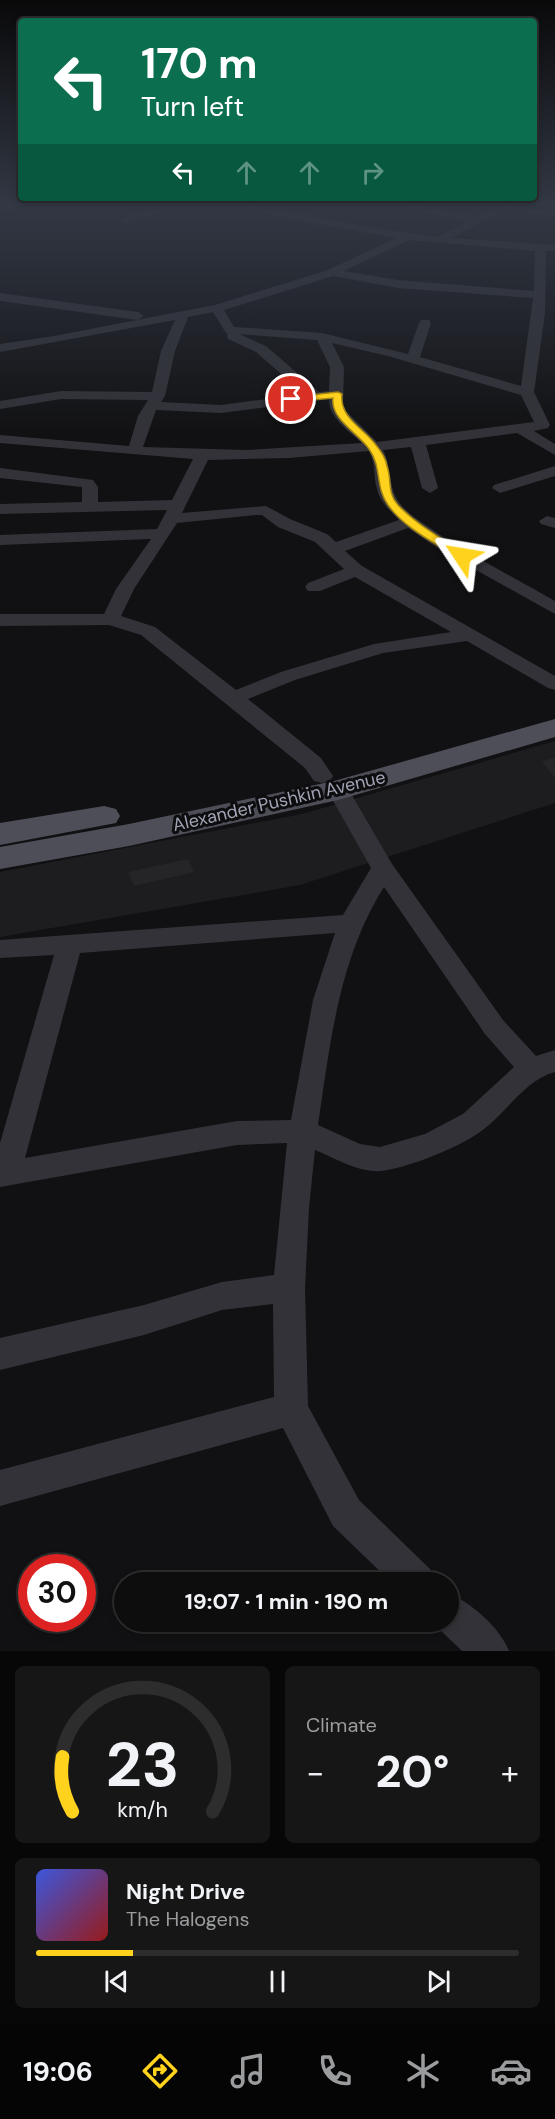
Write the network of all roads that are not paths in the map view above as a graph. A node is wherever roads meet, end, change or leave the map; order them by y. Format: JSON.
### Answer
{"nodes":[{"id":1,"x":300,"y":282,"type":"edge"},
{"id":2,"x":387,"y":282,"type":"edge"},
{"id":3,"x":541,"y":282,"type":"edge"},
{"id":4,"x":538,"y":295,"type":"junction"},
{"id":5,"x":0,"y":297,"type":"edge"},
{"id":6,"x":217,"y":308,"type":"junction"},
{"id":7,"x":538,"y":313,"type":"junction"},
{"id":8,"x":555,"y":314,"type":"edge"},
{"id":9,"x":183,"y":315,"type":"junction"},
{"id":10,"x":154,"y":319,"type":"junction"},
{"id":11,"x":425,"y":323,"type":"dead end"},
{"id":12,"x":230,"y":330,"type":"junction"},
{"id":13,"x":322,"y":337,"type":"junction"},
{"id":14,"x":0,"y":340,"type":"edge"},
{"id":15,"x":27,"y":345,"type":"junction"},
{"id":16,"x":0,"y":348,"type":"edge"},
{"id":17,"x":413,"y":360,"type":"junction"},
{"id":18,"x":527,"y":392,"type":"junction"},
{"id":19,"x":338,"y":394,"type":"junction"},
{"id":20,"x":315,"y":396,"type":"junction"},
{"id":21,"x":155,"y":401,"type":"junction"},
{"id":22,"x":0,"y":405,"type":"edge"},
{"id":23,"x":549,"y":425,"type":"edge"},
{"id":24,"x":519,"y":428,"type":"junction"},
{"id":25,"x":0,"y":439,"type":"edge"},
{"id":26,"x":418,"y":443,"type":"junction"},
{"id":27,"x":373,"y":446,"type":"junction"},
{"id":28,"x":135,"y":450,"type":"junction"},
{"id":29,"x":555,"y":450,"type":"edge"},
{"id":30,"x":203,"y":455,"type":"junction"},
{"id":31,"x":555,"y":471,"type":"edge"},
{"id":32,"x":0,"y":473,"type":"edge"},
{"id":33,"x":430,"y":488,"type":"dead end"},
{"id":34,"x":500,"y":488,"type":"dead end"},
{"id":35,"x":90,"y":505,"type":"junction"},
{"id":36,"x":0,"y":509,"type":"edge"},
{"id":37,"x":170,"y":519,"type":"junction"},
{"id":38,"x":410,"y":522,"type":"junction"},
{"id":39,"x":0,"y":540,"type":"edge"},
{"id":40,"x":333,"y":549,"type":"junction"},
{"id":41,"x":356,"y":570,"type":"junction"},
{"id":42,"x":314,"y":587,"type":"dead end"},
{"id":43,"x":555,"y":609,"type":"edge"},
{"id":44,"x":111,"y":619,"type":"junction"},
{"id":45,"x":0,"y":620,"type":"edge"},
{"id":46,"x":470,"y":635,"type":"junction"},
{"id":47,"x":555,"y":684,"type":"edge"},
{"id":48,"x":234,"y":698,"type":"junction"},
{"id":49,"x":555,"y":711,"type":"edge"},
{"id":50,"x":555,"y":729,"type":"edge"},
{"id":51,"x":330,"y":783,"type":"junction"},
{"id":52,"x":0,"y":834,"type":"edge"},
{"id":53,"x":0,"y":858,"type":"edge"},
{"id":54,"x":383,"y":867,"type":"junction"},
{"id":55,"x":351,"y":923,"type":"junction"},
{"id":56,"x":70,"y":945,"type":"junction"},
{"id":57,"x":0,"y":949,"type":"edge"},
{"id":58,"x":543,"y":1065,"type":"edge"},
{"id":59,"x":303,"y":1131,"type":"junction"},
{"id":60,"x":3,"y":1174,"type":"edge"},
{"id":61,"x":289,"y":1288,"type":"junction"},
{"id":62,"x":0,"y":1354,"type":"edge"},
{"id":63,"x":291,"y":1409,"type":"junction"},
{"id":64,"x":0,"y":1488,"type":"edge"},
{"id":65,"x":407,"y":1572,"type":"edge"},
{"id":66,"x":459,"y":1622,"type":"edge"},
{"id":67,"x":490,"y":1651,"type":"edge"}],
"edges":[{"from":1,"to":6,"type":"street"},
{"from":2,"to":4,"type":"street"},
{"from":3,"to":4,"type":"street"},
{"from":4,"to":7,"type":"street"},
{"from":5,"to":10,"type":"street"},
{"from":6,"to":9,"type":"street"},
{"from":6,"to":12,"type":"street"},
{"from":7,"to":8,"type":"street"},
{"from":7,"to":18,"type":"street"},
{"from":9,"to":10,"type":"street"},
{"from":9,"to":21,"type":"street"},
{"from":10,"to":15,"type":"street"},
{"from":11,"to":17,"type":"street"},
{"from":12,"to":13,"type":"street"},
{"from":12,"to":20,"type":"street"},
{"from":13,"to":17,"type":"street"},
{"from":13,"to":19,"type":"street"},
{"from":14,"to":15,"type":"street"},
{"from":15,"to":16,"type":"street"},
{"from":17,"to":18,"type":"street"},
{"from":18,"to":23,"type":"street"},
{"from":19,"to":20,"type":"street"},
{"from":19,"to":27,"type":"street"},
{"from":20,"to":21,"type":"street"},
{"from":21,"to":22,"type":"street"},
{"from":21,"to":28,"type":"street"},
{"from":23,"to":24,"type":"street"},
{"from":24,"to":26,"type":"street"},
{"from":24,"to":29,"type":"street"},
{"from":25,"to":28,"type":"street"},
{"from":26,"to":27,"type":"street"},
{"from":26,"to":33,"type":"street"},
{"from":27,"to":30,"type":"street"},
{"from":27,"to":38,"type":"street"},
{"from":28,"to":30,"type":"street"},
{"from":30,"to":37,"type":"street"},
{"from":31,"to":34,"type":"street"},
{"from":32,"to":35,"type":"street"},
{"from":35,"to":36,"type":"street"},
{"from":35,"to":37,"type":"street"},
{"from":37,"to":39,"type":"street"},
{"from":37,"to":40,"type":"street"},
{"from":37,"to":44,"type":"street"},
{"from":38,"to":40,"type":"street"},
{"from":38,"to":43,"type":"street"},
{"from":40,"to":41,"type":"street"},
{"from":41,"to":42,"type":"street"},
{"from":41,"to":46,"type":"street"},
{"from":44,"to":45,"type":"street"},
{"from":44,"to":48,"type":"street"},
{"from":46,"to":47,"type":"street"},
{"from":46,"to":48,"type":"street"},
{"from":48,"to":51,"type":"street"},
{"from":49,"to":51,"type":"main road","name":"Alexander Pushkin Avenue"},
{"from":50,"to":51,"type":"main road","name":"Alexander Pushkin Avenue"},
{"from":51,"to":52,"type":"main road","name":"Alexander Pushkin Avenue"},
{"from":51,"to":53,"type":"main road","name":"Alexander Pushkin Avenue"},
{"from":51,"to":54,"type":"street"},
{"from":54,"to":55,"type":"street"},
{"from":54,"to":58,"type":"street"},
{"from":55,"to":56,"type":"street"},
{"from":55,"to":59,"type":"street"},
{"from":56,"to":57,"type":"street"},
{"from":56,"to":60,"type":"street"},
{"from":58,"to":59,"type":"street"},
{"from":59,"to":60,"type":"street"},
{"from":59,"to":61,"type":"street"},
{"from":61,"to":62,"type":"street"},
{"from":61,"to":63,"type":"street"},
{"from":63,"to":64,"type":"street"},
{"from":63,"to":65,"type":"street"},
{"from":66,"to":67,"type":"street"}]}
